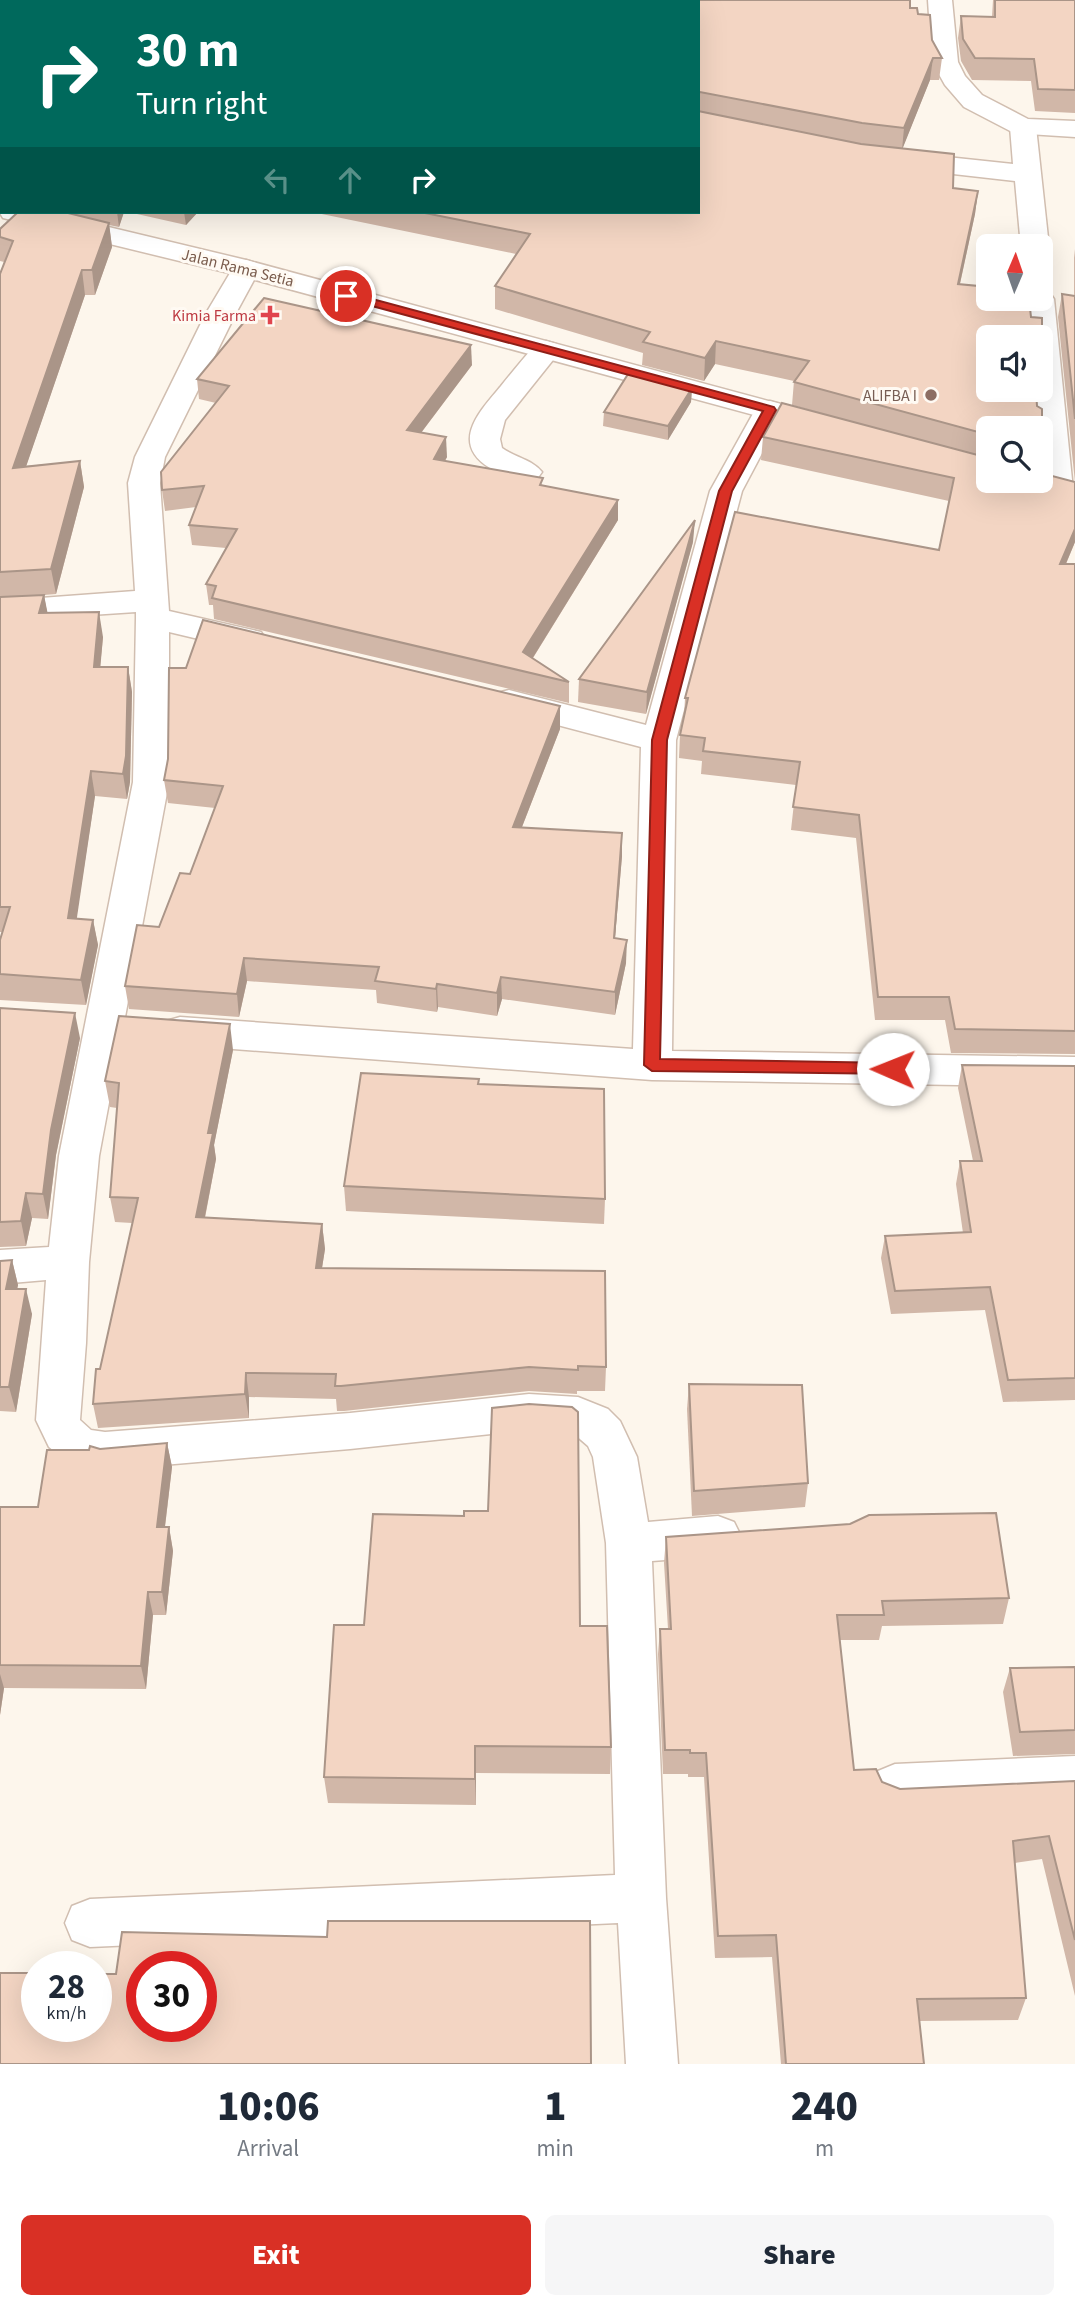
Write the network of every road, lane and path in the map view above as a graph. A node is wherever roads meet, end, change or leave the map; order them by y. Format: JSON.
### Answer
{"nodes":[{"id":1,"x":940,"y":0,"type":"edge"},
{"id":2,"x":1023,"y":127,"type":"junction"},
{"id":3,"x":1075,"y":128,"type":"edge"},
{"id":4,"x":872,"y":158,"type":"edge"},
{"id":5,"x":1029,"y":174,"type":"junction"},
{"id":6,"x":21,"y":214,"type":"edge"},
{"id":7,"x":1034,"y":234,"type":"edge"},
{"id":8,"x":246,"y":269,"type":"junction"},
{"id":9,"x":1042,"y":312,"type":"edge"},
{"id":10,"x":546,"y":350,"type":"junction"},
{"id":11,"x":770,"y":410,"type":"junction"},
{"id":12,"x":860,"y":435,"type":"edge"},
{"id":13,"x":526,"y":472,"type":"edge"},
{"id":14,"x":1066,"y":493,"type":"edge"},
{"id":15,"x":152,"y":609,"type":"junction"},
{"id":16,"x":0,"y":611,"type":"edge"},
{"id":17,"x":275,"y":646,"type":"edge"},
{"id":18,"x":478,"y":693,"type":"edge"},
{"id":19,"x":659,"y":740,"type":"junction"},
{"id":20,"x":83,"y":1023,"type":"junction"},
{"id":21,"x":652,"y":1065,"type":"junction"},
{"id":22,"x":1075,"y":1072,"type":"edge"},
{"id":23,"x":68,"y":1262,"type":"junction"},
{"id":24,"x":0,"y":1267,"type":"edge"},
{"id":25,"x":751,"y":1534,"type":"edge"},
{"id":26,"x":629,"y":1542,"type":"junction"},
{"id":27,"x":1075,"y":1779,"type":"edge"},
{"id":28,"x":895,"y":1787,"type":"edge"},
{"id":29,"x":641,"y":1898,"type":"junction"},
{"id":30,"x":90,"y":1923,"type":"dead end"},
{"id":31,"x":652,"y":2064,"type":"edge"}],
"edges":[{"from":1,"to":2,"type":"street"},
{"from":2,"to":3,"type":"street"},
{"from":2,"to":5,"type":"street"},
{"from":4,"to":5,"type":"street"},
{"from":5,"to":7,"type":"street"},
{"from":6,"to":8,"type":"street","name":"Jalan Rama Setia"},
{"from":8,"to":10,"type":"street","name":"Jalan Rama Setia"},
{"from":8,"to":15,"type":"street"},
{"from":9,"to":14,"type":"street"},
{"from":10,"to":11,"type":"street","name":"Jalan Rama Setia"},
{"from":10,"to":13,"type":"street"},
{"from":11,"to":12,"type":"street","name":"Jalan Rama Setia"},
{"from":11,"to":19,"type":"street"},
{"from":15,"to":16,"type":"street"},
{"from":15,"to":17,"type":"street"},
{"from":15,"to":20,"type":"street"},
{"from":18,"to":19,"type":"street"},
{"from":19,"to":21,"type":"street"},
{"from":20,"to":21,"type":"street"},
{"from":20,"to":23,"type":"street"},
{"from":21,"to":22,"type":"street"},
{"from":23,"to":24,"type":"street"},
{"from":23,"to":26,"type":"street"},
{"from":25,"to":26,"type":"street"},
{"from":26,"to":29,"type":"street"},
{"from":27,"to":28,"type":"street"},
{"from":29,"to":30,"type":"street"},
{"from":29,"to":31,"type":"street"}]}
